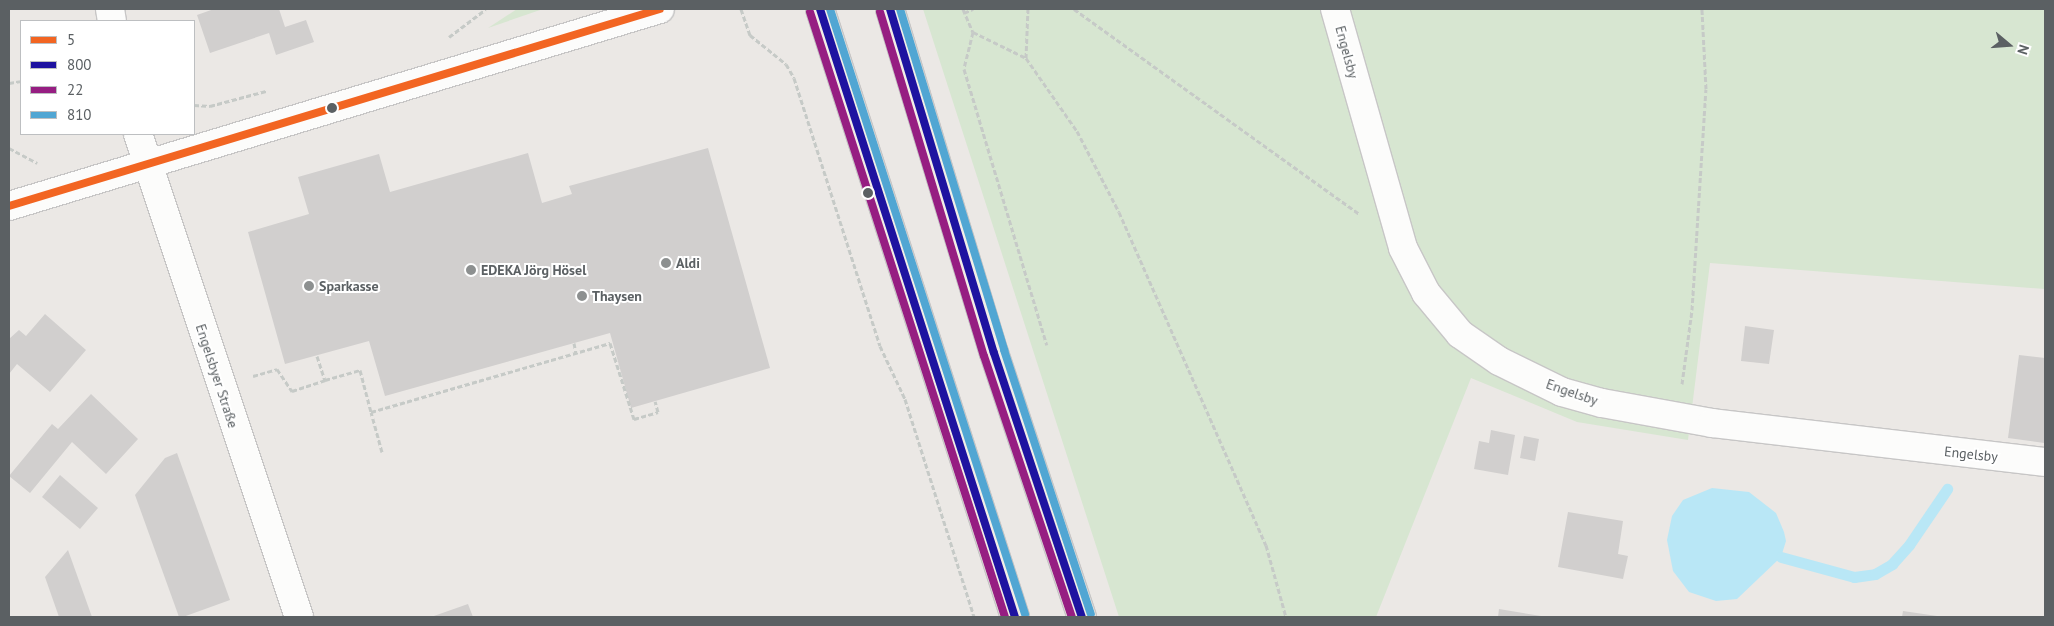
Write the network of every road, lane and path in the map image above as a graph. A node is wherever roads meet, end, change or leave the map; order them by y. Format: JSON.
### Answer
{"nodes":[{"id":1,"x":660,"y":9,"type":"edge"},
{"id":2,"x":742,"y":9,"type":"edge"},
{"id":3,"x":820,"y":9,"type":"edge"},
{"id":4,"x":890,"y":9,"type":"edge"},
{"id":5,"x":973,"y":9,"type":"edge"},
{"id":6,"x":1028,"y":9,"type":"edge"},
{"id":7,"x":1074,"y":9,"type":"edge"},
{"id":8,"x":1335,"y":9,"type":"edge"},
{"id":9,"x":1702,"y":9,"type":"edge"},
{"id":10,"x":963,"y":11,"type":"edge"},
{"id":11,"x":974,"y":32,"type":"junction"},
{"id":12,"x":1026,"y":58,"type":"junction"},
{"id":13,"x":138,"y":135,"type":"edge"},
{"id":14,"x":147,"y":166,"type":"junction"},
{"id":15,"x":9,"y":206,"type":"edge"},
{"id":16,"x":1403,"y":248,"type":"junction"},
{"id":17,"x":574,"y":343,"type":"dead end"},
{"id":18,"x":1047,"y":346,"type":"dead end"},
{"id":19,"x":576,"y":353,"type":"junction"},
{"id":20,"x":317,"y":356,"type":"dead end"},
{"id":21,"x":325,"y":380,"type":"junction"},
{"id":22,"x":220,"y":386,"type":"junction"},
{"id":23,"x":655,"y":401,"type":"dead end"},
{"id":24,"x":370,"y":412,"type":"junction"},
{"id":25,"x":1675,"y":416,"type":"junction"},
{"id":26,"x":382,"y":452,"type":"dead end"},
{"id":27,"x":2045,"y":462,"type":"edge"},
{"id":28,"x":299,"y":617,"type":"edge"},
{"id":29,"x":974,"y":617,"type":"edge"},
{"id":30,"x":1015,"y":617,"type":"edge"},
{"id":31,"x":1082,"y":617,"type":"edge"},
{"id":32,"x":1286,"y":617,"type":"edge"}],
"edges":[{"from":1,"to":14,"type":"street"},
{"from":2,"to":29,"type":"path"},
{"from":3,"to":30,"type":"main road"},
{"from":4,"to":31,"type":"main road"},
{"from":5,"to":10,"type":"path"},
{"from":6,"to":12,"type":"path"},
{"from":7,"to":16,"type":"path"},
{"from":8,"to":16,"type":"street","name":"Engelsby"},
{"from":9,"to":25,"type":"path"},
{"from":10,"to":11,"type":"path"},
{"from":11,"to":12,"type":"path"},
{"from":11,"to":18,"type":"path"},
{"from":12,"to":32,"type":"path"},
{"from":13,"to":14,"type":"street","name":"Engelsbyer Straße"},
{"from":14,"to":15,"type":"street"},
{"from":14,"to":22,"type":"street","name":"Engelsbyer Straße"},
{"from":16,"to":25,"type":"street","name":"Engelsby"},
{"from":17,"to":19,"type":"path"},
{"from":19,"to":23,"type":"path"},
{"from":19,"to":24,"type":"path"},
{"from":20,"to":21,"type":"path"},
{"from":21,"to":22,"type":"path"},
{"from":21,"to":24,"type":"path"},
{"from":22,"to":28,"type":"street","name":"Engelsbyer Straße"},
{"from":24,"to":26,"type":"path"},
{"from":25,"to":27,"type":"street","name":"Engelsby"}]}
